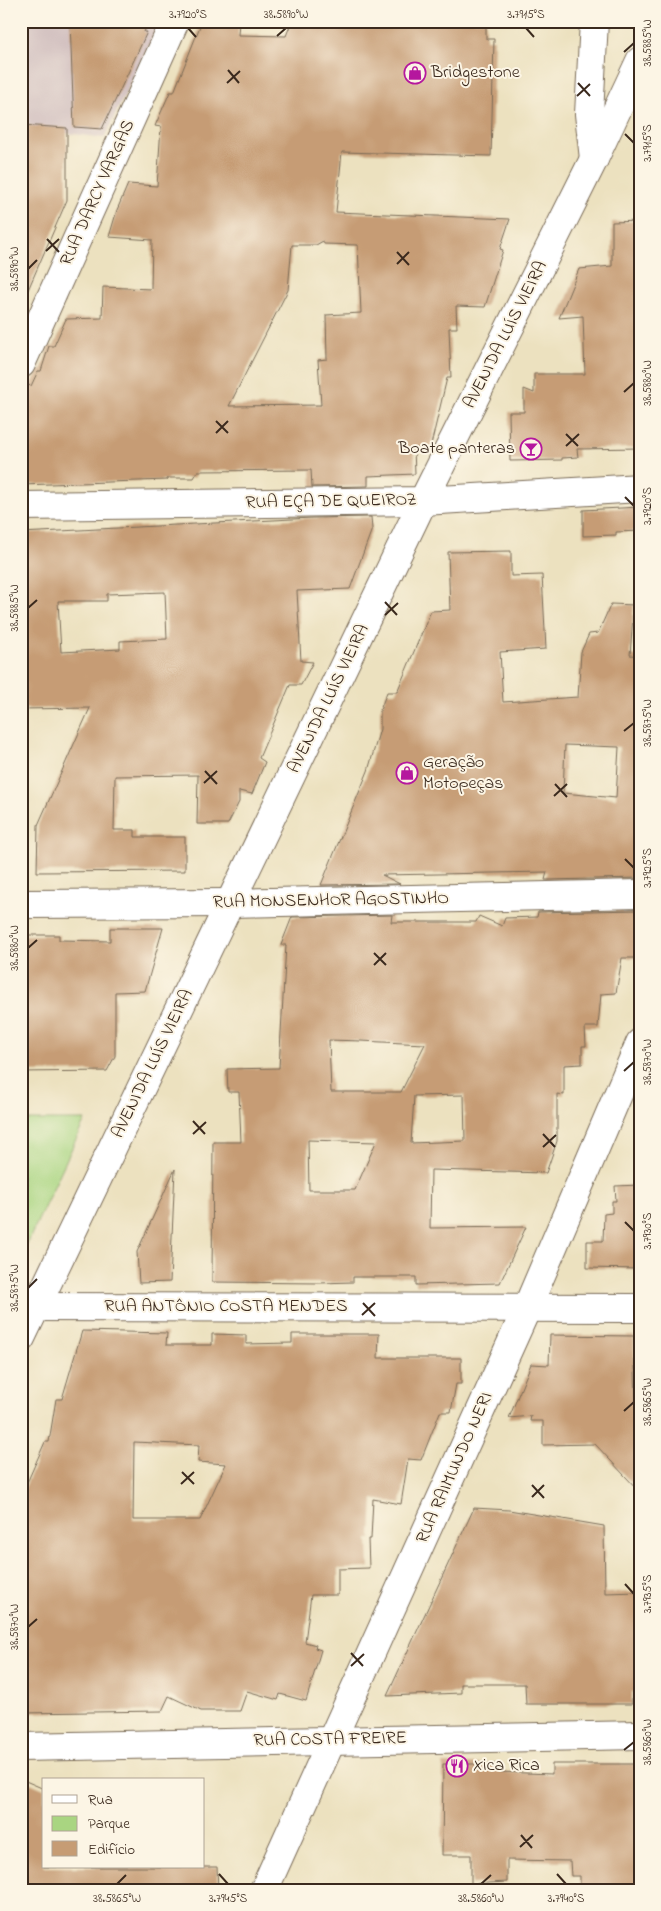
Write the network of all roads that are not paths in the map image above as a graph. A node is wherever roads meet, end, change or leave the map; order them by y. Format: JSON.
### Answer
{"nodes":[{"id":1,"x":175,"y":21,"type":"edge"},
{"id":2,"x":594,"y":21,"type":"edge"},
{"id":3,"x":640,"y":61,"type":"edge"},
{"id":4,"x":594,"y":159,"type":"junction"},
{"id":5,"x":21,"y":364,"type":"edge"},
{"id":6,"x":640,"y":488,"type":"edge"},
{"id":7,"x":423,"y":501,"type":"junction"},
{"id":8,"x":21,"y":506,"type":"edge"},
{"id":9,"x":640,"y":894,"type":"edge"},
{"id":10,"x":231,"y":903,"type":"junction"},
{"id":11,"x":21,"y":904,"type":"edge"},
{"id":12,"x":640,"y":1043,"type":"edge"},
{"id":13,"x":28,"y":1307,"type":"edge"},
{"id":14,"x":527,"y":1308,"type":"junction"},
{"id":15,"x":640,"y":1308,"type":"edge"},
{"id":16,"x":21,"y":1338,"type":"edge"},
{"id":17,"x":640,"y":1735,"type":"edge"},
{"id":18,"x":333,"y":1740,"type":"junction"},
{"id":19,"x":21,"y":1747,"type":"edge"},
{"id":20,"x":264,"y":1890,"type":"edge"}],
"edges":[{"from":1,"to":5,"type":"street","name":"RUA DARCY VARGAS"},
{"from":2,"to":4,"type":"street"},
{"from":3,"to":4,"type":"street","name":"AVENIDA LUÍS VIEIRA"},
{"from":4,"to":7,"type":"street","name":"AVENIDA LUÍS VIEIRA"},
{"from":6,"to":7,"type":"street","name":"RUA EÇA DE QUEIROZ"},
{"from":7,"to":8,"type":"street","name":"RUA EÇA DE QUEIROZ"},
{"from":7,"to":10,"type":"street","name":"AVENIDA LUÍS VIEIRA"},
{"from":9,"to":10,"type":"street","name":"RUA MONSENHOR AGOSTINHO"},
{"from":10,"to":11,"type":"street","name":"RUA MONSENHOR AGOSTINHO"},
{"from":10,"to":13,"type":"street","name":"AVENIDA LUÍS VIEIRA"},
{"from":12,"to":14,"type":"street","name":"RUA RAIMUNDO NERI"},
{"from":13,"to":14,"type":"street","name":"RUA ANTÔNIO COSTA MENDES"},
{"from":13,"to":16,"type":"street","name":"AVENIDA LUÍS VIEIRA"},
{"from":14,"to":15,"type":"street","name":"RUA ANTÔNIO COSTA MENDES"},
{"from":14,"to":18,"type":"street","name":"RUA RAIMUNDO NERI"},
{"from":17,"to":18,"type":"street","name":"RUA COSTA FREIRE"},
{"from":18,"to":19,"type":"street","name":"RUA COSTA FREIRE"},
{"from":18,"to":20,"type":"street","name":"RUA RAIMUNDO NERI"}]}
